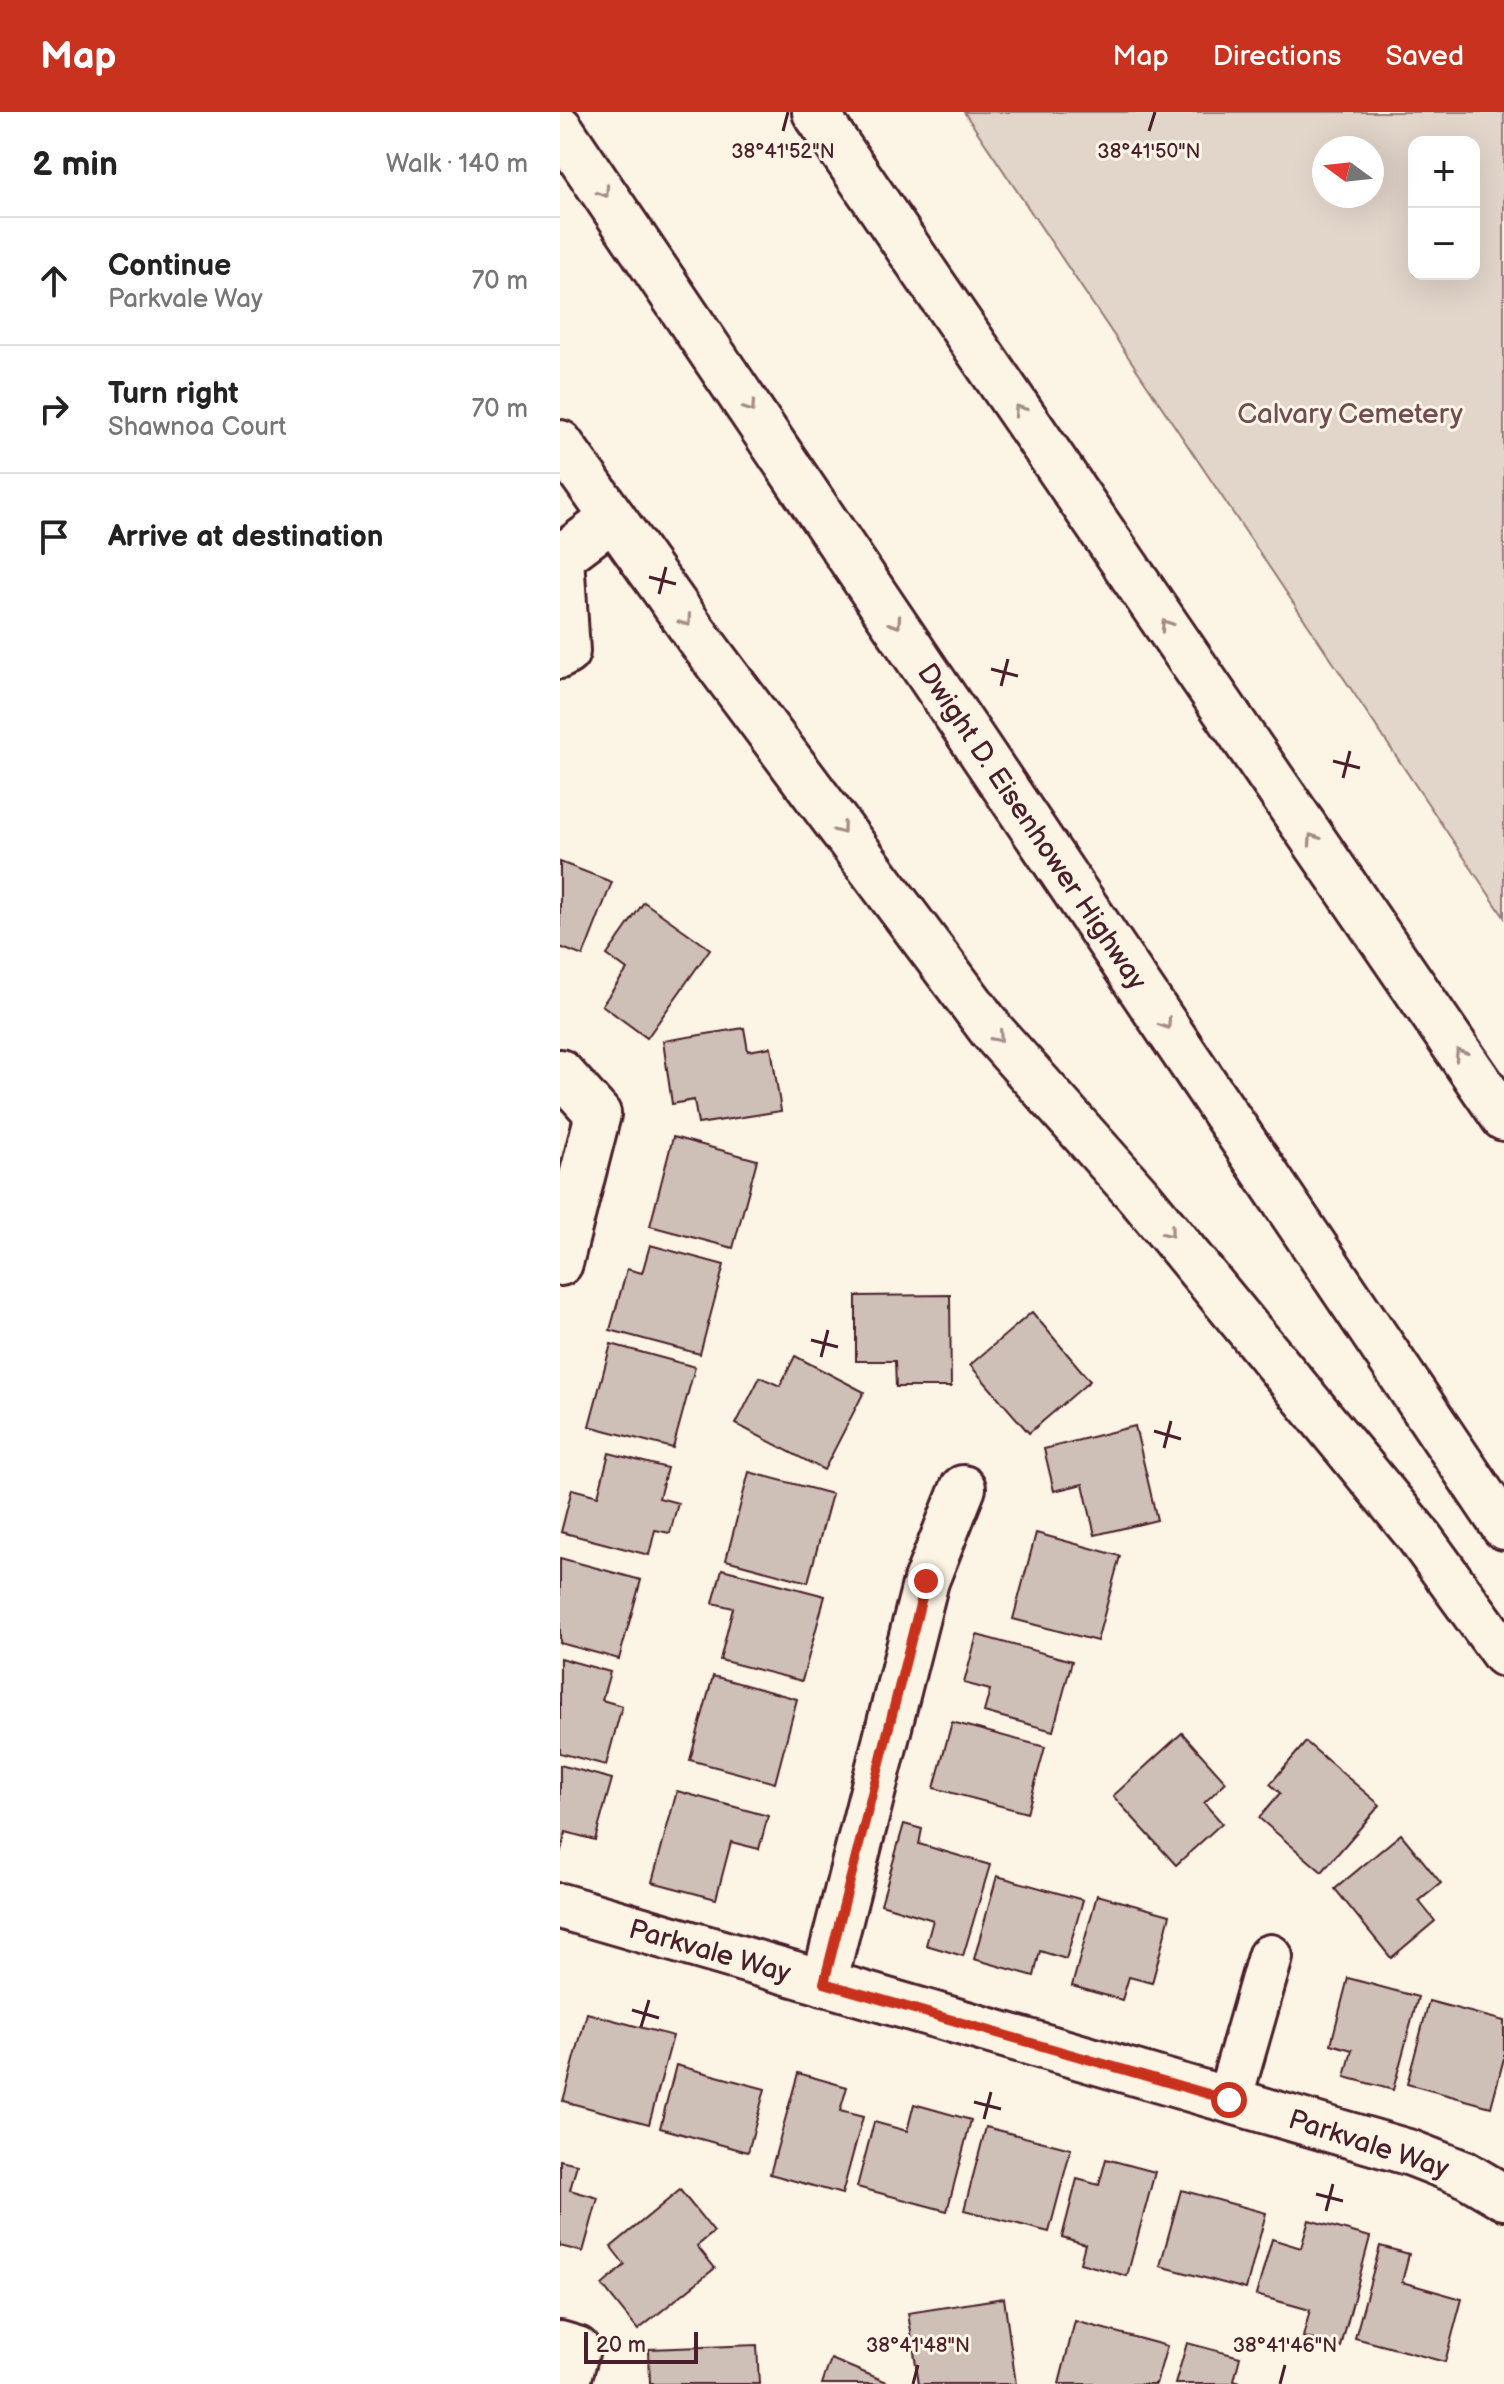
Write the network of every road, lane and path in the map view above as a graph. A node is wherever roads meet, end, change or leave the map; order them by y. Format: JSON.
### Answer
{"nodes":[{"id":1,"x":815,"y":112,"type":"edge"},
{"id":2,"x":560,"y":128,"type":"edge"},
{"id":3,"x":560,"y":443,"type":"edge"},
{"id":4,"x":613,"y":518,"type":"junction"},
{"id":5,"x":560,"y":656,"type":"edge"},
{"id":6,"x":560,"y":1072,"type":"edge"},
{"id":7,"x":1504,"y":1118,"type":"edge"},
{"id":8,"x":560,"y":1263,"type":"edge"},
{"id":9,"x":963,"y":1488,"type":"dead end"},
{"id":10,"x":1504,"y":1527,"type":"edge"},
{"id":11,"x":1504,"y":1654,"type":"edge"},
{"id":12,"x":560,"y":1906,"type":"edge"},
{"id":13,"x":1270,"y":1957,"type":"dead end"},
{"id":14,"x":824,"y":1983,"type":"junction"},
{"id":15,"x":1229,"y":2100,"type":"junction"},
{"id":16,"x":1504,"y":2197,"type":"edge"},
{"id":17,"x":560,"y":2344,"type":"edge"},
{"id":18,"x":567,"y":2384,"type":"edge"}],
"edges":[{"from":7,"to":1,"type":"main road","one_way":true},
{"from":2,"to":10,"type":"main road","name":"Dwight D. Eisenhower Highway","one_way":true},
{"from":3,"to":4,"type":"main road"},
{"from":4,"to":5,"type":"main road"},
{"from":4,"to":11,"type":"main road","one_way":true},
{"from":6,"to":8,"type":"main road"},
{"from":9,"to":14,"type":"main road"},
{"from":12,"to":14,"type":"main road","name":"Parkvale Way"},
{"from":13,"to":15,"type":"main road"},
{"from":14,"to":15,"type":"main road","name":"Parkvale Way"},
{"from":15,"to":16,"type":"main road","name":"Parkvale Way"},
{"from":17,"to":18,"type":"main road"}]}
